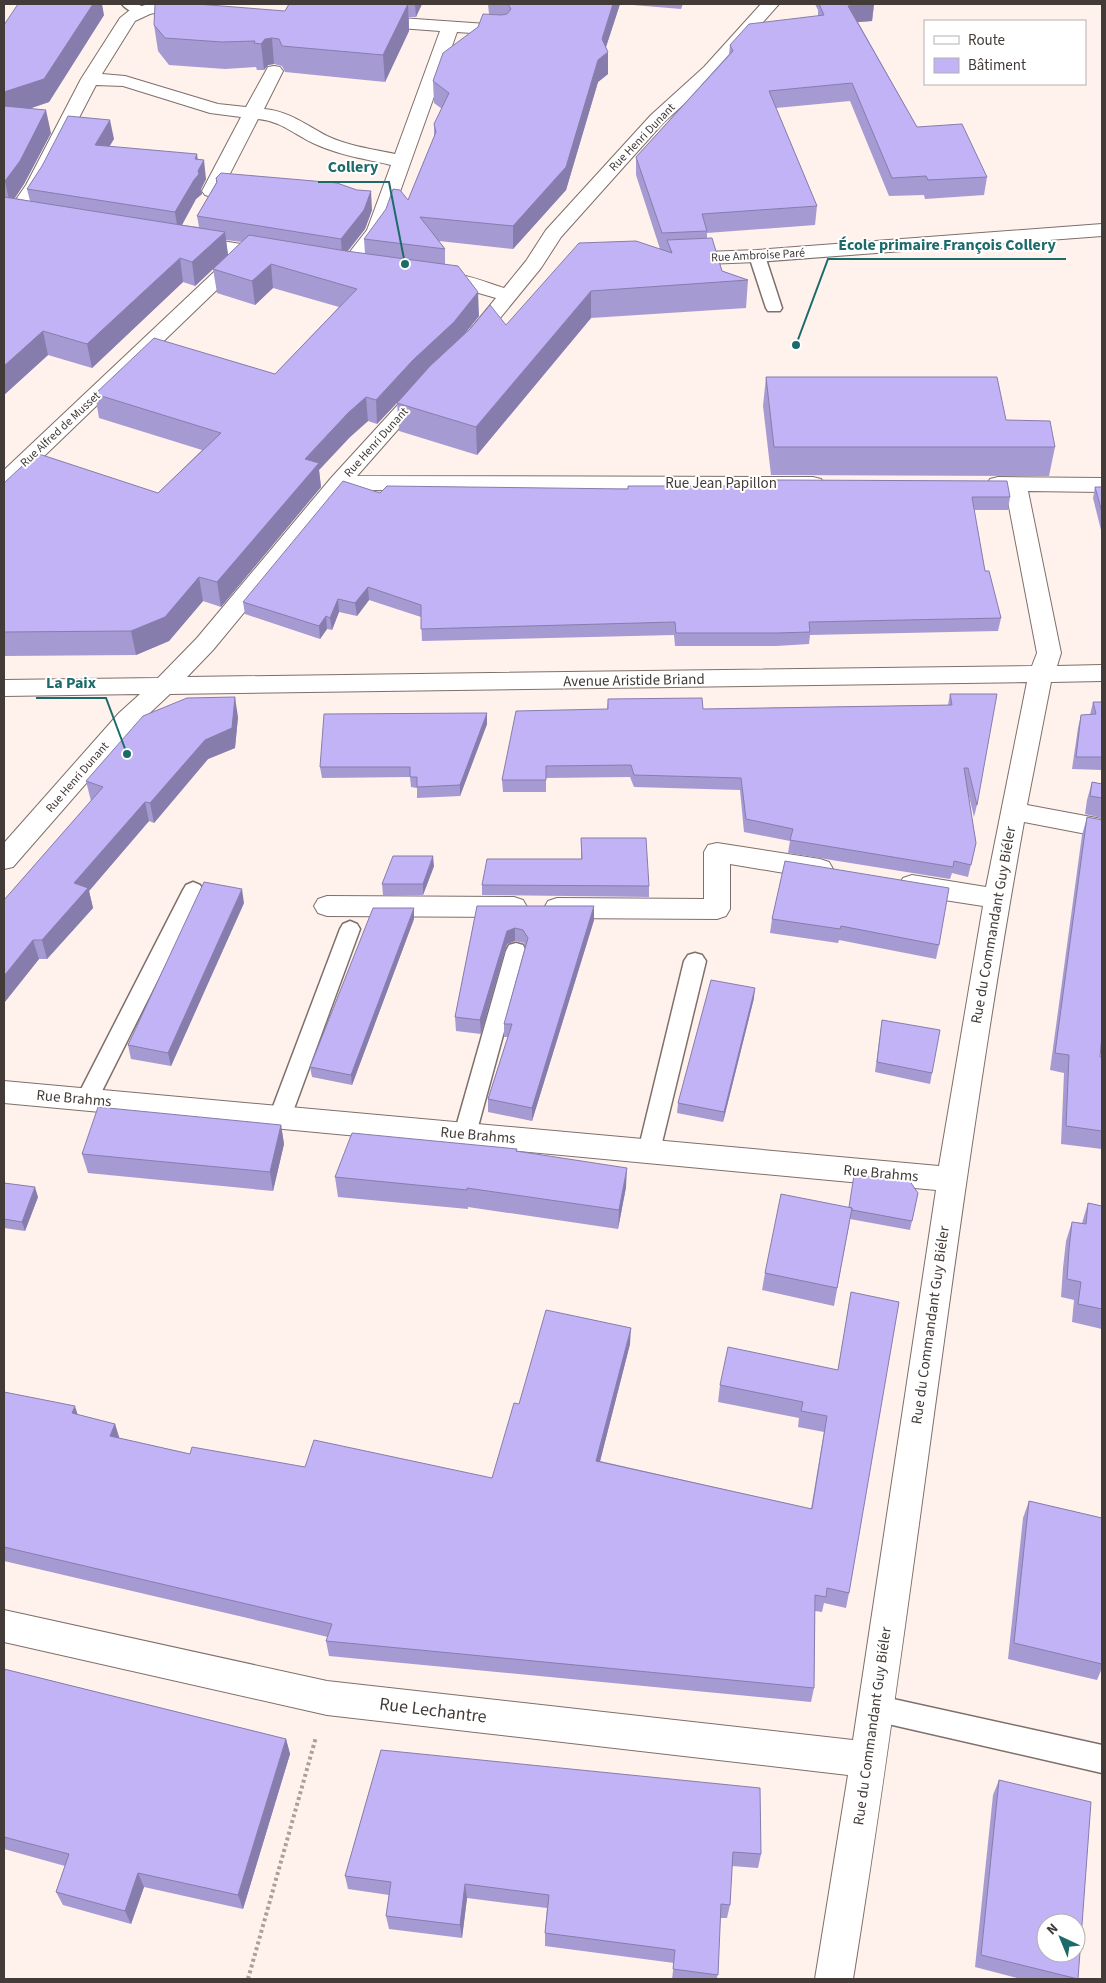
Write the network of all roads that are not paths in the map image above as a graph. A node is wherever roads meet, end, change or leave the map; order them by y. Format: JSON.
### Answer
{"nodes":[{"id":1,"x":770,"y":4,"type":"edge"},
{"id":2,"x":135,"y":7,"type":"edge"},
{"id":3,"x":213,"y":9,"type":"edge"},
{"id":4,"x":351,"y":19,"type":"edge"},
{"id":5,"x":450,"y":27,"type":"junction"},
{"id":6,"x":500,"y":30,"type":"edge"},
{"id":7,"x":274,"y":71,"type":"dead end"},
{"id":8,"x":90,"y":79,"type":"junction"},
{"id":9,"x":251,"y":112,"type":"junction"},
{"id":10,"x":401,"y":161,"type":"junction"},
{"id":11,"x":18,"y":214,"type":"edge"},
{"id":12,"x":1102,"y":230,"type":"edge"},
{"id":13,"x":245,"y":250,"type":"junction"},
{"id":14,"x":756,"y":256,"type":"junction"},
{"id":15,"x":292,"y":258,"type":"edge"},
{"id":16,"x":660,"y":260,"type":"edge"},
{"id":17,"x":348,"y":267,"type":"edge"},
{"id":18,"x":415,"y":275,"type":"edge"},
{"id":19,"x":508,"y":295,"type":"junction"},
{"id":20,"x":774,"y":308,"type":"dead end"},
{"id":21,"x":456,"y":357,"type":"edge"},
{"id":22,"x":437,"y":376,"type":"edge"},
{"id":23,"x":4,"y":482,"type":"edge"},
{"id":24,"x":339,"y":482,"type":"junction"},
{"id":25,"x":837,"y":484,"type":"edge"},
{"id":26,"x":976,"y":484,"type":"edge"},
{"id":27,"x":1016,"y":484,"type":"junction"},
{"id":28,"x":1102,"y":485,"type":"edge"},
{"id":29,"x":1102,"y":673,"type":"edge"},
{"id":30,"x":1042,"y":674,"type":"junction"},
{"id":31,"x":165,"y":685,"type":"junction"},
{"id":32,"x":4,"y":688,"type":"edge"},
{"id":33,"x":1013,"y":811,"type":"junction"},
{"id":34,"x":1102,"y":828,"type":"edge"},
{"id":35,"x":4,"y":860,"type":"edge"},
{"id":36,"x":843,"y":873,"type":"edge"},
{"id":37,"x":891,"y":881,"type":"edge"},
{"id":38,"x":193,"y":890,"type":"dead end"},
{"id":39,"x":997,"y":899,"type":"junction"},
{"id":40,"x":328,"y":906,"type":"dead end"},
{"id":41,"x":350,"y":929,"type":"dead end"},
{"id":42,"x":516,"y":951,"type":"dead end"},
{"id":43,"x":694,"y":961,"type":"dead end"},
{"id":44,"x":4,"y":1092,"type":"edge"},
{"id":45,"x":87,"y":1099,"type":"junction"},
{"id":46,"x":280,"y":1117,"type":"junction"},
{"id":47,"x":465,"y":1134,"type":"junction"},
{"id":48,"x":649,"y":1151,"type":"junction"},
{"id":49,"x":952,"y":1179,"type":"junction"},
{"id":50,"x":4,"y":1626,"type":"edge"},
{"id":51,"x":875,"y":1708,"type":"junction"},
{"id":52,"x":868,"y":1759,"type":"junction"},
{"id":53,"x":1102,"y":1759,"type":"edge"},
{"id":54,"x":834,"y":1979,"type":"edge"}],
"edges":[{"from":1,"to":19,"type":"street","name":"Rue Henri Dunant"},
{"from":2,"to":3,"type":"street"},
{"from":2,"to":8,"type":"street"},
{"from":4,"to":5,"type":"street"},
{"from":5,"to":6,"type":"street"},
{"from":5,"to":10,"type":"street"},
{"from":7,"to":9,"type":"street"},
{"from":8,"to":9,"type":"street"},
{"from":8,"to":11,"type":"street"},
{"from":9,"to":10,"type":"street"},
{"from":9,"to":13,"type":"street"},
{"from":10,"to":17,"type":"street"},
{"from":12,"to":14,"type":"street","name":"Rue Ambroise Paré"},
{"from":13,"to":15,"type":"street"},
{"from":13,"to":23,"type":"street","name":"Rue Alfred de Musset"},
{"from":14,"to":16,"type":"street","name":"Rue Ambroise Paré"},
{"from":14,"to":20,"type":"lane"},
{"from":18,"to":19,"type":"street"},
{"from":19,"to":21,"type":"street","name":"Rue Henri Dunant"},
{"from":22,"to":24,"type":"street","name":"Rue Henri Dunant"},
{"from":24,"to":25,"type":"street","name":"Rue Jean Papillon"},
{"from":24,"to":31,"type":"street","name":"Rue Henri Dunant"},
{"from":26,"to":27,"type":"street"},
{"from":27,"to":28,"type":"street"},
{"from":27,"to":30,"type":"street","name":"Rue du Commandant Guy Biéler"},
{"from":29,"to":30,"type":"street","name":"Avenue Aristide Briand"},
{"from":30,"to":31,"type":"street","name":"Avenue Aristide Briand"},
{"from":30,"to":33,"type":"street","name":"Rue du Commandant Guy Biéler"},
{"from":31,"to":32,"type":"street","name":"Avenue Aristide Briand"},
{"from":31,"to":35,"type":"street","name":"Rue Henri Dunant"},
{"from":33,"to":34,"type":"street"},
{"from":33,"to":39,"type":"street","name":"Rue du Commandant Guy Biéler"},
{"from":36,"to":40,"type":"street"},
{"from":37,"to":39,"type":"street"},
{"from":38,"to":45,"type":"lane"},
{"from":39,"to":49,"type":"street","name":"Rue du Commandant Guy Biéler"},
{"from":41,"to":46,"type":"lane"},
{"from":42,"to":47,"type":"lane"},
{"from":43,"to":48,"type":"lane"},
{"from":44,"to":45,"type":"street","name":"Rue Brahms"},
{"from":45,"to":46,"type":"street","name":"Rue Brahms"},
{"from":46,"to":47,"type":"street","name":"Rue Brahms"},
{"from":47,"to":48,"type":"street","name":"Rue Brahms"},
{"from":48,"to":49,"type":"street","name":"Rue Brahms"},
{"from":49,"to":51,"type":"street","name":"Rue du Commandant Guy Biéler"},
{"from":50,"to":52,"type":"street","name":"Rue Lechantre"},
{"from":51,"to":52,"type":"street","name":"Rue du Commandant Guy Biéler"},
{"from":51,"to":53,"type":"lane"},
{"from":52,"to":54,"type":"street","name":"Rue du Commandant Guy Biéler"}]}
